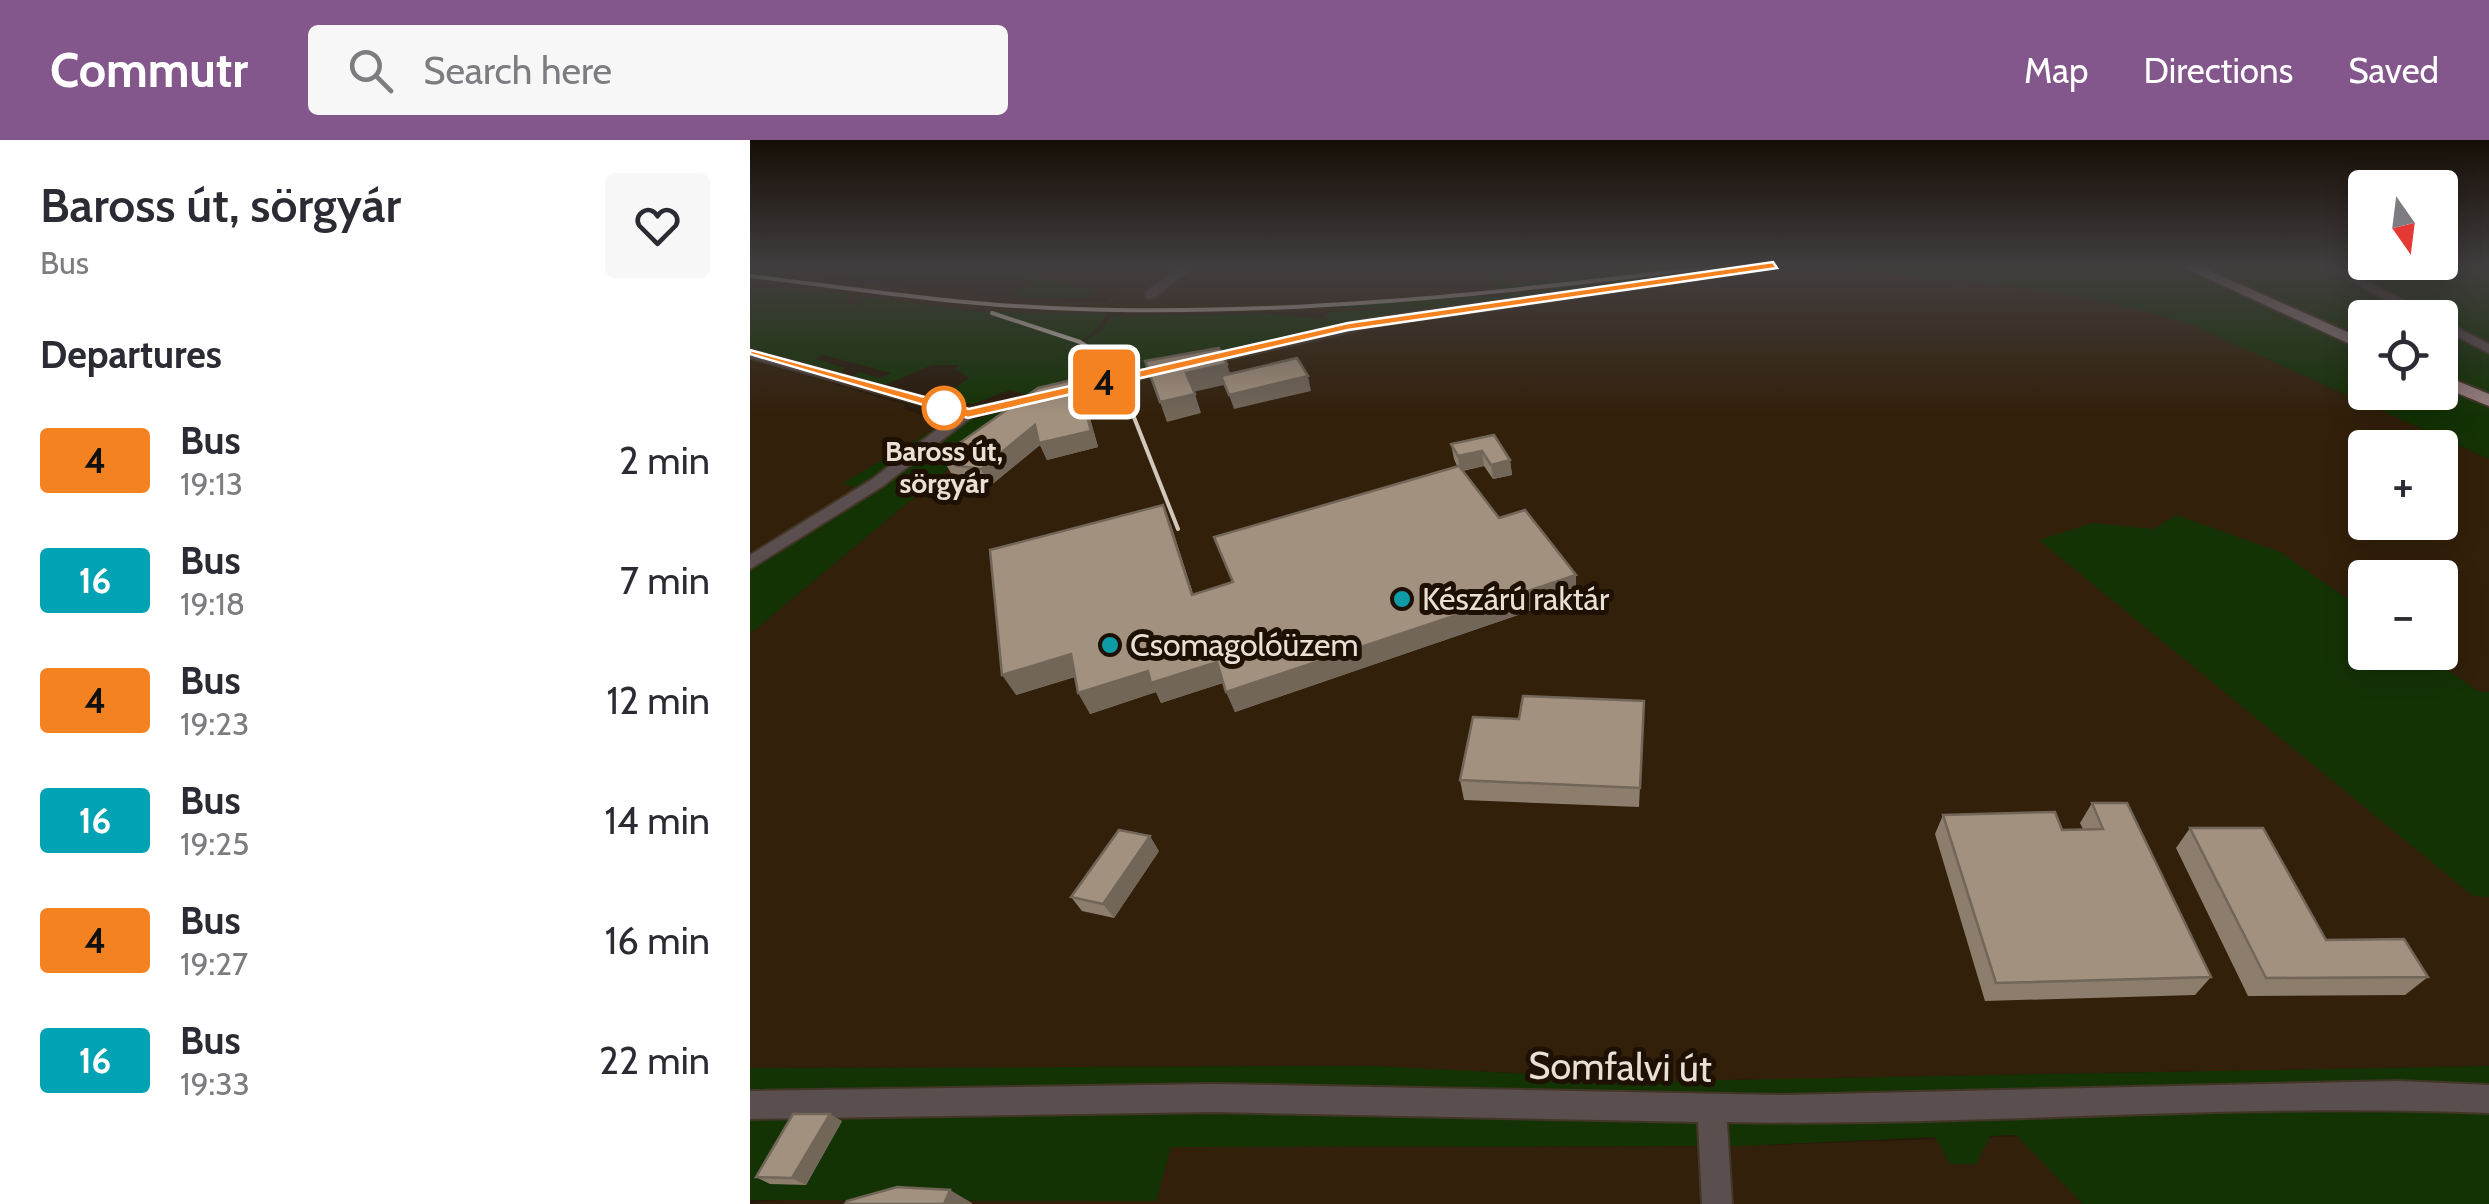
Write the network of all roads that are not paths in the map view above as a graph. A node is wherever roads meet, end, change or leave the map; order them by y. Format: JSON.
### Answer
{"nodes":[{"id":1,"x":1421,"y":316,"type":"edge"},
{"id":2,"x":2298,"y":316,"type":"edge"},
{"id":3,"x":2458,"y":332,"type":"edge"},
{"id":4,"x":2348,"y":338,"type":"edge"},
{"id":5,"x":2489,"y":349,"type":"edge"},
{"id":6,"x":750,"y":354,"type":"edge"},
{"id":7,"x":2458,"y":387,"type":"edge"},
{"id":8,"x":1066,"y":391,"type":"edge"},
{"id":9,"x":1049,"y":396,"type":"edge"},
{"id":10,"x":2489,"y":401,"type":"edge"},
{"id":11,"x":968,"y":413,"type":"junction"},
{"id":12,"x":750,"y":563,"type":"edge"},
{"id":13,"x":2489,"y":1099,"type":"edge"},
{"id":14,"x":750,"y":1105,"type":"edge"},
{"id":15,"x":1712,"y":1109,"type":"junction"},
{"id":16,"x":1716,"y":1204,"type":"edge"}],
"edges":[{"from":1,"to":8,"type":"street"},
{"from":2,"to":4,"type":"main road"},
{"from":3,"to":5,"type":"street"},
{"from":6,"to":11,"type":"street"},
{"from":7,"to":10,"type":"main road"},
{"from":9,"to":11,"type":"street"},
{"from":11,"to":12,"type":"street"},
{"from":13,"to":15,"type":"street","name":"Somfalvi út"},
{"from":14,"to":15,"type":"street","name":"Somfalvi út"},
{"from":15,"to":16,"type":"street"}]}
